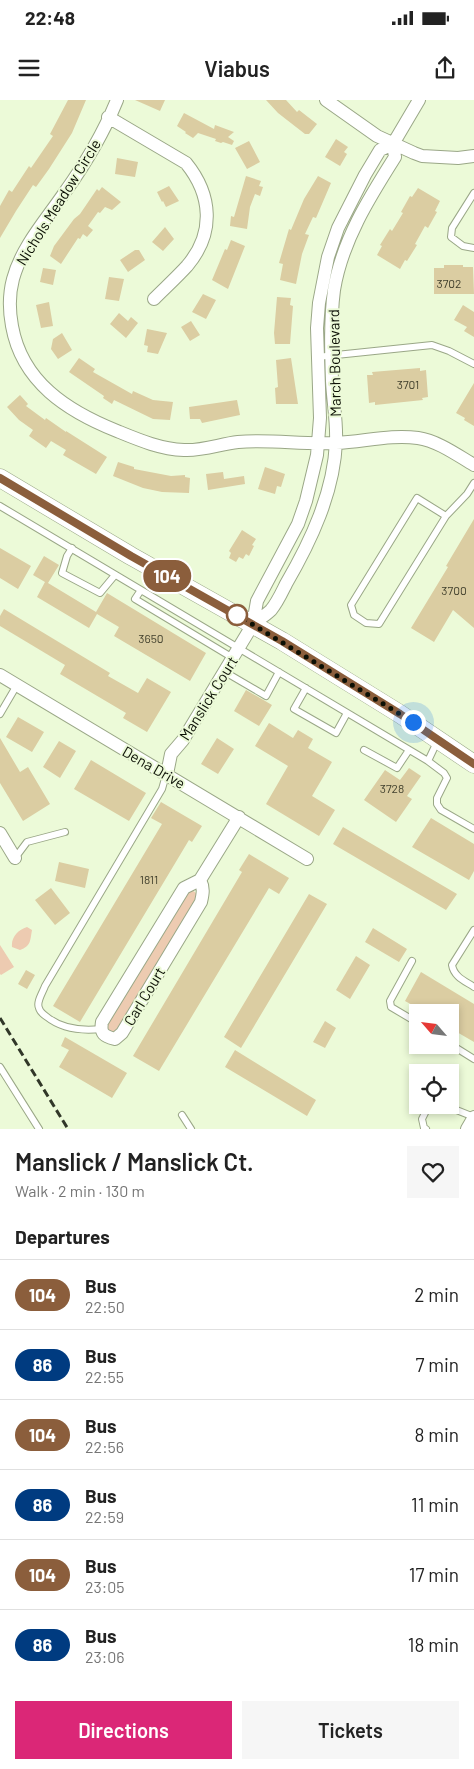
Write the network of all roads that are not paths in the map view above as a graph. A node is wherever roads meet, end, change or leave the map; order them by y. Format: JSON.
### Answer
{"nodes":[{"id":1,"x":116,"y":100,"type":"edge"},
{"id":2,"x":326,"y":100,"type":"edge"},
{"id":3,"x":419,"y":100,"type":"edge"},
{"id":4,"x":108,"y":117,"type":"junction"},
{"id":5,"x":393,"y":144,"type":"junction"},
{"id":6,"x":474,"y":156,"type":"edge"},
{"id":7,"x":474,"y":193,"type":"edge"},
{"id":8,"x":474,"y":248,"type":"edge"},
{"id":9,"x":154,"y":299,"type":"dead end"},
{"id":10,"x":332,"y":355,"type":"junction"},
{"id":11,"x":317,"y":357,"type":"junction"},
{"id":12,"x":474,"y":364,"type":"edge"},
{"id":13,"x":327,"y":443,"type":"junction"},
{"id":14,"x":474,"y":465,"type":"edge"},
{"id":15,"x":0,"y":478,"type":"edge"},
{"id":16,"x":474,"y":483,"type":"edge"},
{"id":17,"x":0,"y":506,"type":"edge"},
{"id":18,"x":446,"y":516,"type":"junction"},
{"id":19,"x":72,"y":548,"type":"junction"},
{"id":20,"x":115,"y":575,"type":"junction"},
{"id":21,"x":141,"y":590,"type":"junction"},
{"id":22,"x":253,"y":624,"type":"junction"},
{"id":23,"x":236,"y":653,"type":"junction"},
{"id":24,"x":225,"y":672,"type":"junction"},
{"id":25,"x":279,"y":672,"type":"junction"},
{"id":26,"x":0,"y":675,"type":"edge"},
{"id":27,"x":17,"y":685,"type":"junction"},
{"id":28,"x":306,"y":688,"type":"junction"},
{"id":29,"x":347,"y":713,"type":"junction"},
{"id":30,"x":0,"y":714,"type":"edge"},
{"id":31,"x":439,"y":739,"type":"junction"},
{"id":32,"x":364,"y":750,"type":"dead end"},
{"id":33,"x":409,"y":750,"type":"junction"},
{"id":34,"x":428,"y":761,"type":"junction"},
{"id":35,"x":474,"y":764,"type":"edge"},
{"id":36,"x":166,"y":774,"type":"junction"},
{"id":37,"x":239,"y":817,"type":"junction"},
{"id":38,"x":474,"y":829,"type":"edge"},
{"id":39,"x":65,"y":832,"type":"dead end"},
{"id":40,"x":0,"y":833,"type":"edge"},
{"id":41,"x":15,"y":858,"type":"joint"},
{"id":42,"x":307,"y":859,"type":"dead end"},
{"id":43,"x":200,"y":880,"type":"junction"},
{"id":44,"x":474,"y":930,"type":"edge"},
{"id":45,"x":412,"y":961,"type":"dead end"},
{"id":46,"x":474,"y":987,"type":"edge"},
{"id":47,"x":409,"y":1017,"type":"edge"},
{"id":48,"x":101,"y":1029,"type":"junction"},
{"id":49,"x":459,"y":1050,"type":"edge"},
{"id":50,"x":474,"y":1059,"type":"edge"},
{"id":51,"x":0,"y":1067,"type":"edge"},
{"id":52,"x":459,"y":1111,"type":"edge"},
{"id":53,"x":424,"y":1114,"type":"edge"},
{"id":54,"x":182,"y":1115,"type":"dead end"},
{"id":55,"x":474,"y":1117,"type":"edge"},
{"id":56,"x":39,"y":1129,"type":"edge"},
{"id":57,"x":191,"y":1129,"type":"edge"},
{"id":58,"x":426,"y":1129,"type":"edge"},
{"id":59,"x":467,"y":1129,"type":"edge"}],
"edges":[{"from":1,"to":4,"type":"street","name":"Nichols Meadow Circle"},
{"from":2,"to":5,"type":"street"},
{"from":3,"to":5,"type":"street","name":"March Boulevard"},
{"from":4,"to":9,"type":"street"},
{"from":4,"to":13,"type":"street","name":"Nichols Meadow Circle"},
{"from":5,"to":6,"type":"street"},
{"from":5,"to":10,"type":"street","name":"March Boulevard"},
{"from":5,"to":11,"type":"street"},
{"from":7,"to":8,"type":"lane"},
{"from":10,"to":11,"type":"lane"},
{"from":10,"to":12,"type":"lane"},
{"from":10,"to":13,"type":"street","name":"March Boulevard"},
{"from":11,"to":13,"type":"street"},
{"from":13,"to":14,"type":"street","name":"Nichols Meadow Circle"},
{"from":13,"to":22,"type":"street"},
{"from":13,"to":22,"type":"street","name":"March Boulevard"},
{"from":15,"to":22,"type":"main road"},
{"from":16,"to":18,"type":"lane"},
{"from":17,"to":19,"type":"lane"},
{"from":18,"to":18,"type":"lane"},
{"from":19,"to":20,"type":"lane"},
{"from":19,"to":20,"type":"lane"},
{"from":20,"to":21,"type":"lane"},
{"from":21,"to":23,"type":"lane"},
{"from":21,"to":23,"type":"lane"},
{"from":22,"to":23,"type":"street","name":"Manslick Court"},
{"from":22,"to":31,"type":"main road"},
{"from":23,"to":24,"type":"street","name":"Manslick Court"},
{"from":23,"to":25,"type":"lane"},
{"from":24,"to":25,"type":"lane"},
{"from":24,"to":36,"type":"street","name":"Manslick Court"},
{"from":25,"to":28,"type":"lane"},
{"from":26,"to":27,"type":"street","name":"Dena Drive"},
{"from":27,"to":30,"type":"lane"},
{"from":27,"to":36,"type":"street","name":"Dena Drive"},
{"from":28,"to":29,"type":"lane"},
{"from":28,"to":29,"type":"lane"},
{"from":29,"to":33,"type":"lane"},
{"from":31,"to":34,"type":"lane"},
{"from":31,"to":35,"type":"main road"},
{"from":32,"to":33,"type":"lane"},
{"from":33,"to":34,"type":"lane"},
{"from":34,"to":38,"type":"lane"},
{"from":36,"to":37,"type":"street","name":"Dena Drive"},
{"from":36,"to":48,"type":"lane"},
{"from":37,"to":42,"type":"street","name":"Dena Drive"},
{"from":37,"to":43,"type":"street","name":"Carl Court"},
{"from":39,"to":41,"type":"lane"},
{"from":40,"to":41,"type":"street"},
{"from":43,"to":48,"type":"street","name":"Carl Court"},
{"from":43,"to":48,"type":"street","name":"Carl Court"},
{"from":44,"to":46,"type":"lane"},
{"from":45,"to":47,"type":"lane"},
{"from":49,"to":50,"type":"lane"},
{"from":51,"to":56,"type":"lane"},
{"from":52,"to":55,"type":"lane"},
{"from":53,"to":58,"type":"lane"},
{"from":54,"to":57,"type":"lane"},
{"from":55,"to":59,"type":"street"}]}
